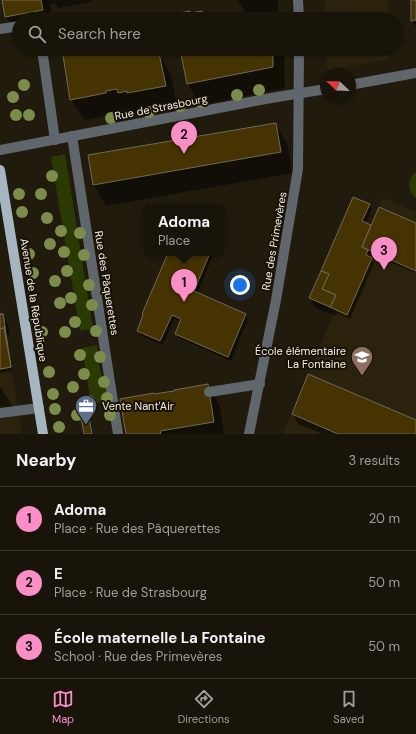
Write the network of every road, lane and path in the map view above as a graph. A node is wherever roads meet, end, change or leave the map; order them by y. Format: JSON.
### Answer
{"nodes":[{"id":1,"x":298,"y":0,"type":"edge"},
{"id":2,"x":299,"y":12,"type":"edge"},
{"id":3,"x":12,"y":27,"type":"edge"},
{"id":4,"x":0,"y":29,"type":"edge"},
{"id":5,"x":43,"y":56,"type":"edge"},
{"id":6,"x":299,"y":56,"type":"edge"},
{"id":7,"x":416,"y":73,"type":"edge"},
{"id":8,"x":356,"y":84,"type":"edge"},
{"id":9,"x":320,"y":90,"type":"edge"},
{"id":10,"x":300,"y":94,"type":"junction"},
{"id":11,"x":72,"y":136,"type":"junction"},
{"id":12,"x":55,"y":140,"type":"junction"},
{"id":13,"x":0,"y":150,"type":"edge"},
{"id":14,"x":0,"y":170,"type":"edge"},
{"id":15,"x":260,"y":384,"type":"junction"},
{"id":16,"x":209,"y":392,"type":"dead end"},
{"id":17,"x":39,"y":408,"type":"junction"},
{"id":18,"x":0,"y":413,"type":"edge"},
{"id":19,"x":43,"y":434,"type":"edge"},
{"id":20,"x":118,"y":434,"type":"edge"},
{"id":21,"x":249,"y":434,"type":"edge"}],
"edges":[{"from":1,"to":2,"type":"street"},
{"from":3,"to":4,"type":"street"},
{"from":5,"to":12,"type":"street"},
{"from":6,"to":10,"type":"street","name":"Rue des Primevères"},
{"from":7,"to":8,"type":"street"},
{"from":9,"to":10,"type":"street","name":"Rue de Strasbourg"},
{"from":10,"to":11,"type":"street","name":"Rue de Strasbourg"},
{"from":10,"to":15,"type":"street","name":"Rue des Primevères"},
{"from":11,"to":12,"type":"street","name":"Rue de Strasbourg"},
{"from":11,"to":20,"type":"street","name":"Rue des Pâquerettes"},
{"from":12,"to":13,"type":"street","name":"Rue de Strasbourg"},
{"from":14,"to":17,"type":"main road","name":"Avenue de la République"},
{"from":15,"to":16,"type":"street"},
{"from":15,"to":21,"type":"street","name":"Rue des Primevères"},
{"from":17,"to":18,"type":"street"},
{"from":17,"to":19,"type":"main road","name":"Avenue de la République"}]}
